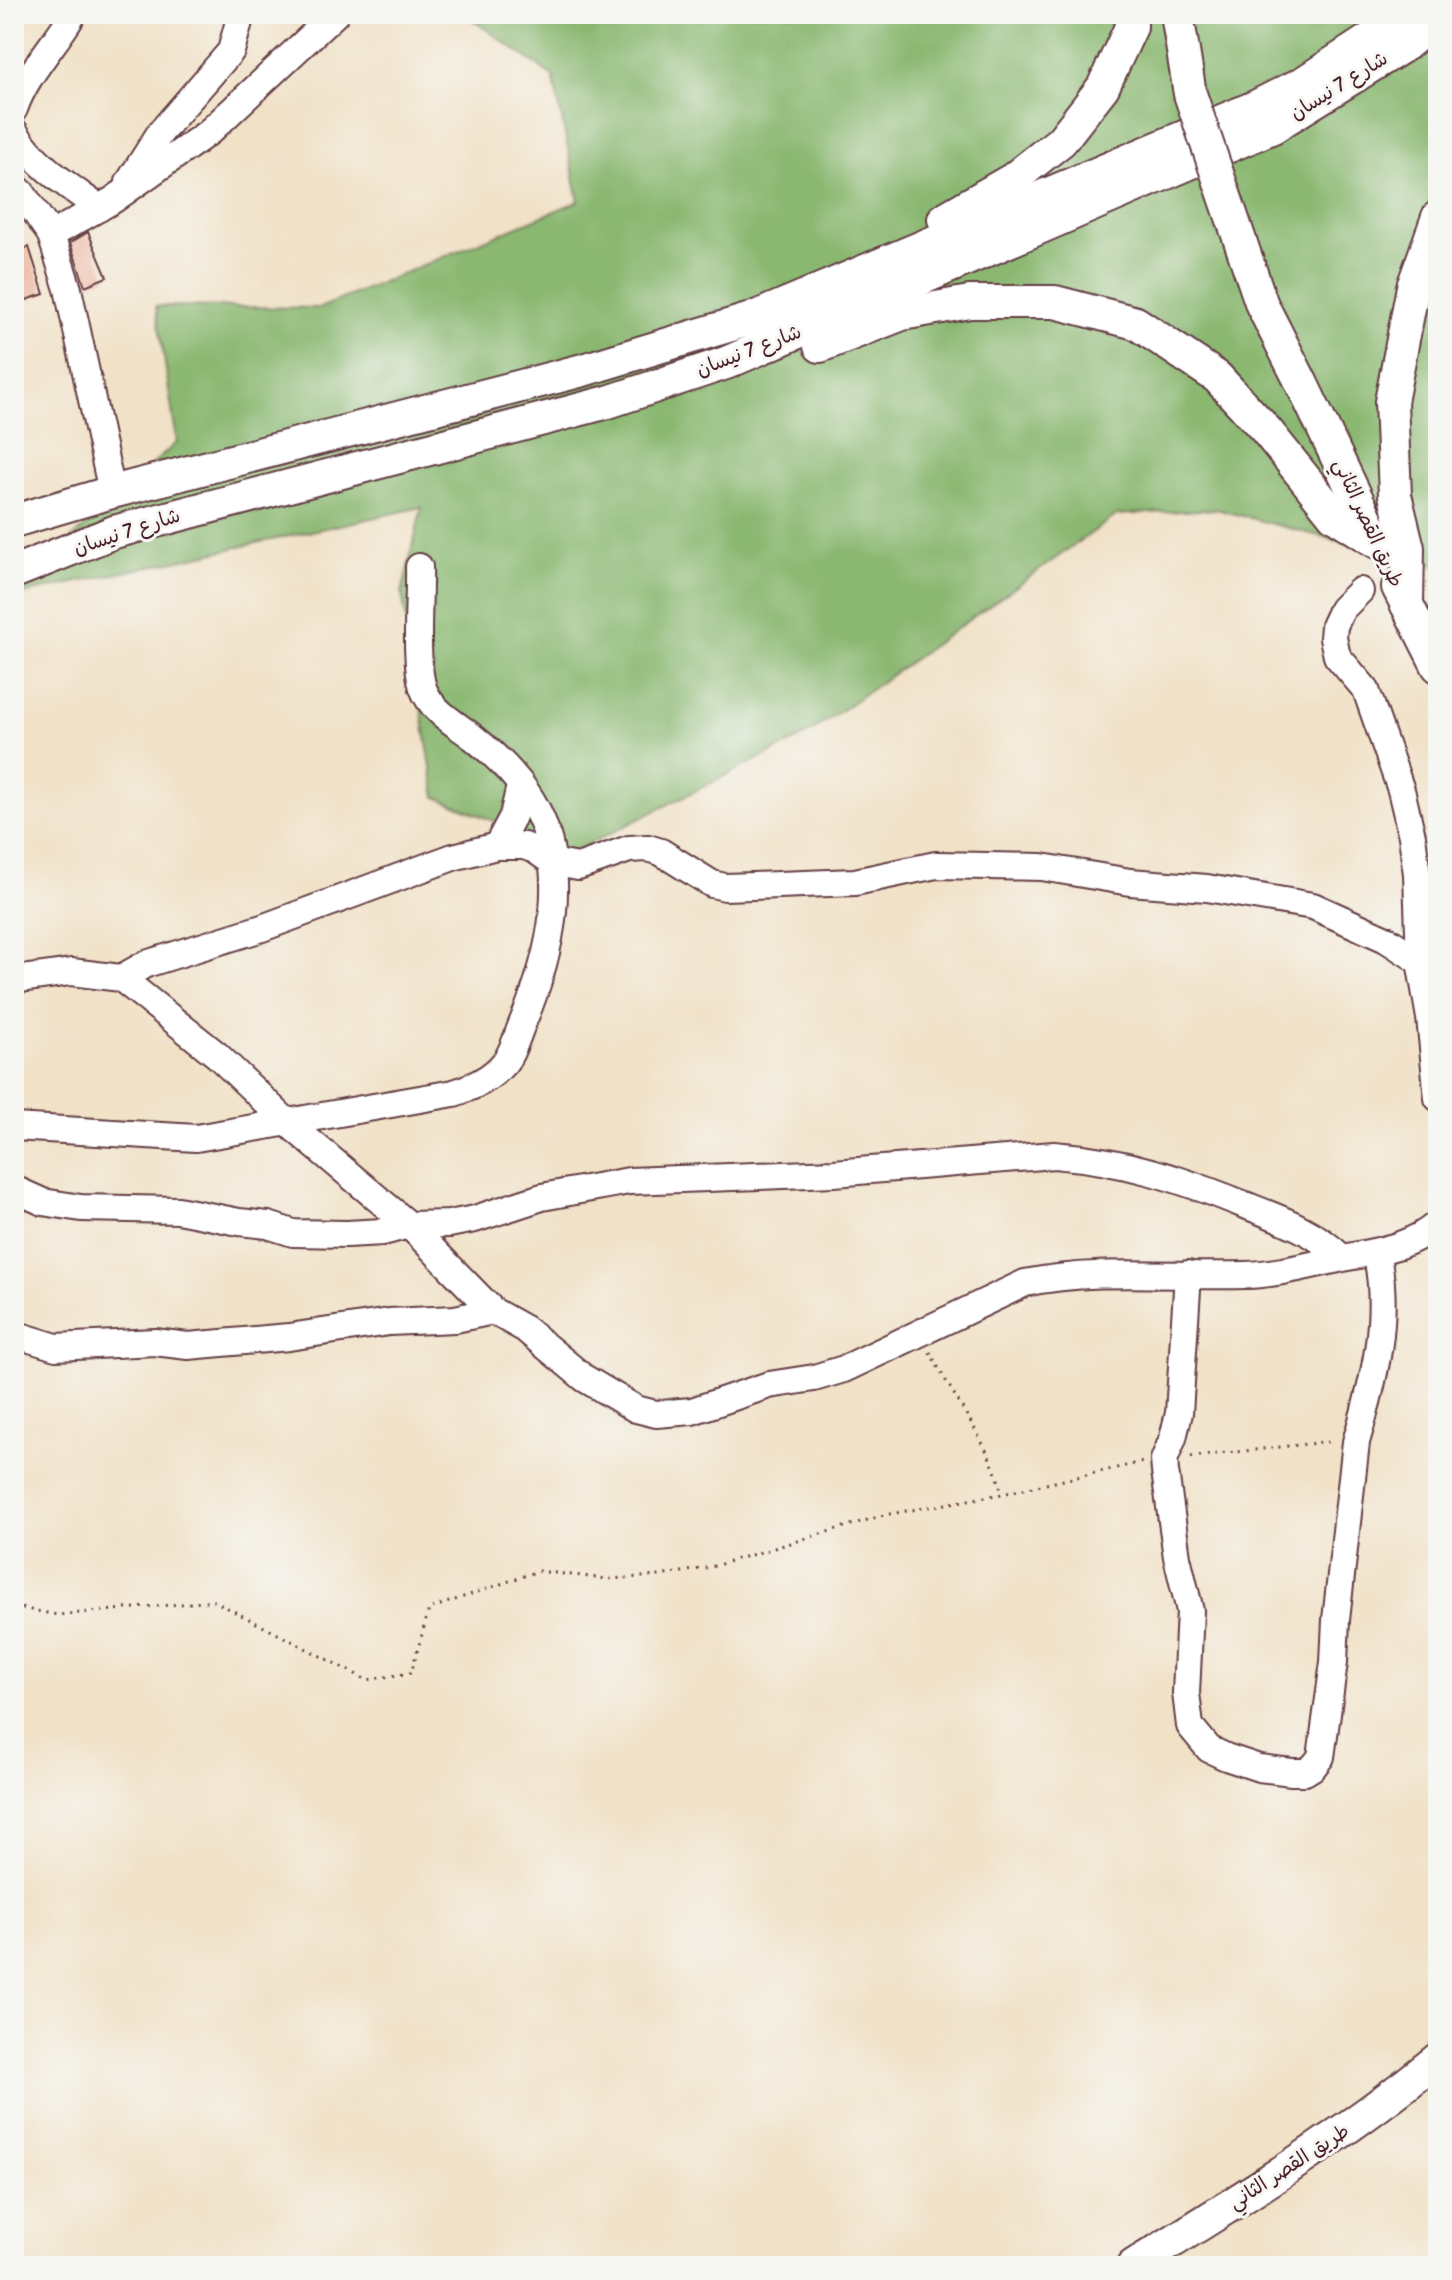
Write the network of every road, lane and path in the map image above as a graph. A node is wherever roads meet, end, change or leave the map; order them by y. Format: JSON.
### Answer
{"nodes":[{"id":1,"x":73,"y":14,"type":"edge"},
{"id":2,"x":241,"y":14,"type":"edge"},
{"id":3,"x":335,"y":14,"type":"edge"},
{"id":4,"x":1131,"y":14,"type":"edge"},
{"id":5,"x":1177,"y":14,"type":"edge"},
{"id":6,"x":1192,"y":14,"type":"edge"},
{"id":7,"x":1381,"y":14,"type":"edge"},
{"id":8,"x":1409,"y":14,"type":"edge"},
{"id":9,"x":1438,"y":18,"type":"edge"},
{"id":10,"x":1303,"y":83,"type":"junction"},
{"id":11,"x":1190,"y":94,"type":"junction"},
{"id":12,"x":14,"y":109,"type":"edge"},
{"id":13,"x":14,"y":131,"type":"edge"},
{"id":14,"x":14,"y":185,"type":"edge"},
{"id":15,"x":110,"y":201,"type":"junction"},
{"id":16,"x":1438,"y":217,"type":"edge"},
{"id":17,"x":51,"y":235,"type":"junction"},
{"id":18,"x":893,"y":258,"type":"junction"},
{"id":19,"x":608,"y":402,"type":"junction"},
{"id":20,"x":112,"y":492,"type":"junction"},
{"id":21,"x":14,"y":521,"type":"edge"},
{"id":22,"x":1377,"y":542,"type":"junction"},
{"id":23,"x":419,"y":567,"type":"dead end"},
{"id":24,"x":14,"y":572,"type":"edge"},
{"id":25,"x":1360,"y":591,"type":"dead end"},
{"id":26,"x":1407,"y":605,"type":"junction"},
{"id":27,"x":1438,"y":666,"type":"edge"},
{"id":28,"x":520,"y":786,"type":"junction"},
{"id":29,"x":497,"y":846,"type":"junction"},
{"id":30,"x":552,"y":862,"type":"junction"},
{"id":31,"x":1420,"y":961,"type":"junction"},
{"id":32,"x":121,"y":978,"type":"junction"},
{"id":33,"x":14,"y":980,"type":"edge"},
{"id":34,"x":1438,"y":1098,"type":"edge"},
{"id":35,"x":288,"y":1123,"type":"junction"},
{"id":36,"x":14,"y":1127,"type":"edge"},
{"id":37,"x":14,"y":1189,"type":"edge"},
{"id":38,"x":1438,"y":1223,"type":"edge"},
{"id":39,"x":409,"y":1225,"type":"junction"},
{"id":40,"x":1376,"y":1252,"type":"junction"},
{"id":41,"x":1342,"y":1258,"type":"junction"},
{"id":42,"x":1188,"y":1274,"type":"junction"},
{"id":43,"x":493,"y":1311,"type":"junction"},
{"id":44,"x":920,"y":1331,"type":"junction"},
{"id":45,"x":14,"y":1334,"type":"edge"},
{"id":46,"x":1356,"y":1442,"type":"junction"},
{"id":47,"x":1164,"y":1460,"type":"junction"},
{"id":48,"x":1002,"y":1494,"type":"junction"},
{"id":49,"x":14,"y":1607,"type":"edge"},
{"id":50,"x":1438,"y":2059,"type":"edge"},
{"id":51,"x":1133,"y":2266,"type":"edge"}],
"edges":[{"from":1,"to":12,"type":"street"},
{"from":2,"to":15,"type":"street"},
{"from":3,"to":15,"type":"street"},
{"from":4,"to":18,"type":"main road"},
{"from":5,"to":11,"type":"main road","bridge":true},
{"from":6,"to":11,"type":"main road","bridge":true},
{"from":7,"to":10,"type":"main road"},
{"from":8,"to":10,"type":"main road","name":"شارع 7 نيسان"},
{"from":9,"to":19,"type":"main road","name":"شارع 7 نيسان"},
{"from":10,"to":18,"type":"main road","name":"شارع 7 نيسان"},
{"from":11,"to":22,"type":"main road","name":"طريق القصر الثاني","bridge":true},
{"from":13,"to":15,"type":"street"},
{"from":14,"to":17,"type":"street"},
{"from":15,"to":17,"type":"street"},
{"from":16,"to":26,"type":"main road"},
{"from":17,"to":20,"type":"street"},
{"from":18,"to":20,"type":"main road","name":"شارع 7 نيسان"},
{"from":19,"to":22,"type":"main road"},
{"from":19,"to":24,"type":"main road","name":"شارع 7 نيسان"},
{"from":20,"to":21,"type":"main road","name":"شارع 7 نيسان"},
{"from":22,"to":26,"type":"main road","name":"طريق القصر الثاني"},
{"from":23,"to":28,"type":"street"},
{"from":25,"to":31,"type":"street"},
{"from":26,"to":27,"type":"main road","name":"طريق القصر الثاني"},
{"from":28,"to":29,"type":"street"},
{"from":28,"to":30,"type":"street"},
{"from":29,"to":30,"type":"street"},
{"from":29,"to":32,"type":"street"},
{"from":30,"to":31,"type":"street"},
{"from":30,"to":35,"type":"street"},
{"from":31,"to":34,"type":"street"},
{"from":32,"to":33,"type":"street"},
{"from":32,"to":35,"type":"street"},
{"from":35,"to":36,"type":"street"},
{"from":35,"to":39,"type":"street"},
{"from":37,"to":39,"type":"street"},
{"from":38,"to":40,"type":"street"},
{"from":39,"to":41,"type":"street"},
{"from":39,"to":43,"type":"street"},
{"from":40,"to":41,"type":"street"},
{"from":40,"to":46,"type":"street"},
{"from":41,"to":42,"type":"street"},
{"from":42,"to":44,"type":"street"},
{"from":42,"to":47,"type":"street"},
{"from":43,"to":44,"type":"street"},
{"from":43,"to":45,"type":"street"},
{"from":44,"to":48,"type":"path"},
{"from":46,"to":47,"type":"path"},
{"from":46,"to":47,"type":"street"},
{"from":47,"to":48,"type":"path"},
{"from":48,"to":49,"type":"path"},
{"from":50,"to":51,"type":"main road","name":"طريق القصر الثاني"}]}
